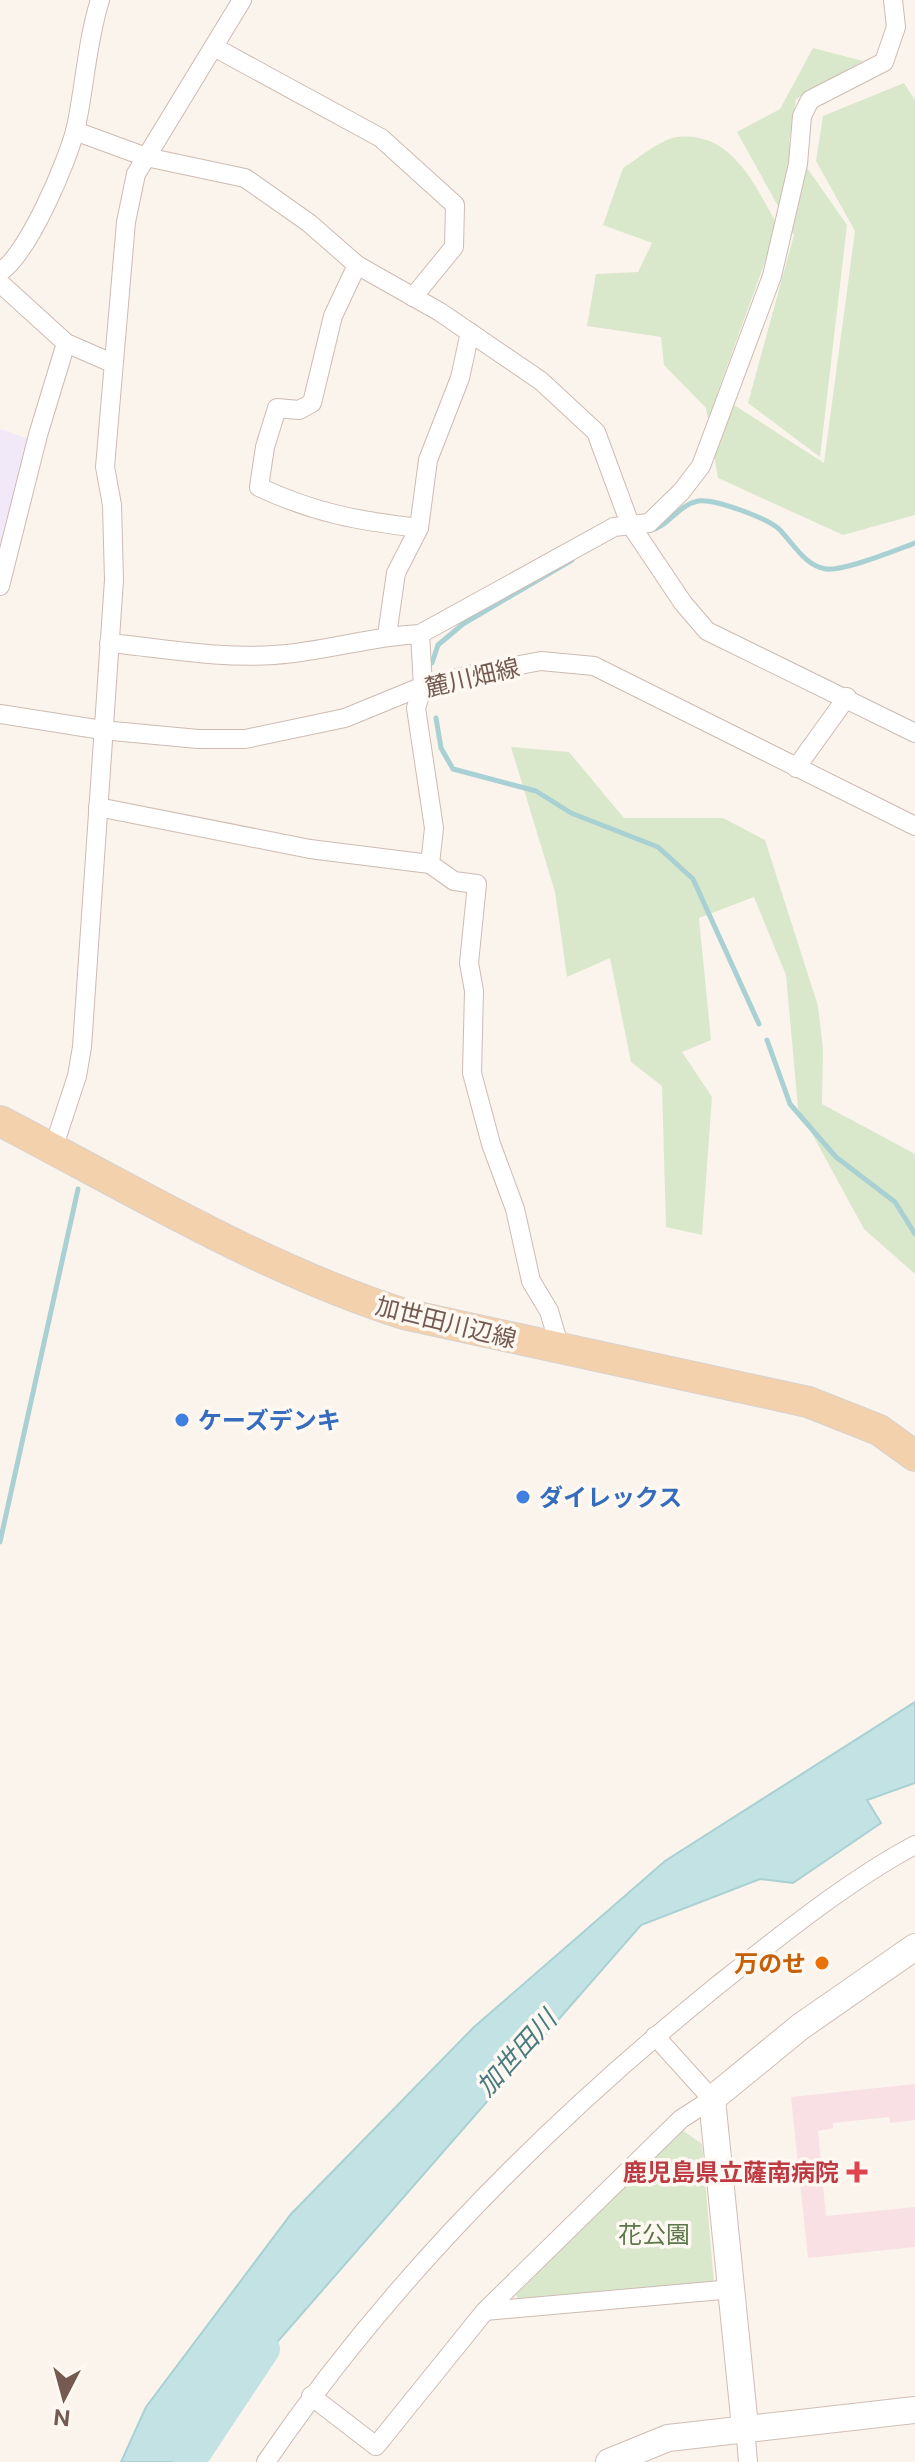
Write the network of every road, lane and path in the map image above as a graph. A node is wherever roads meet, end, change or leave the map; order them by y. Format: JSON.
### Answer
{"nodes":[{"id":1,"x":100,"y":0,"type":"edge"},
{"id":2,"x":242,"y":0,"type":"edge"},
{"id":3,"x":893,"y":0,"type":"edge"},
{"id":4,"x":214,"y":47,"type":"junction"},
{"id":5,"x":75,"y":131,"type":"junction"},
{"id":6,"x":146,"y":157,"type":"junction"},
{"id":7,"x":357,"y":265,"type":"junction"},
{"id":8,"x":0,"y":272,"type":"edge"},
{"id":9,"x":0,"y":283,"type":"edge"},
{"id":10,"x":413,"y":297,"type":"junction"},
{"id":11,"x":470,"y":332,"type":"junction"},
{"id":12,"x":66,"y":343,"type":"junction"},
{"id":13,"x":112,"y":363,"type":"junction"},
{"id":14,"x":630,"y":524,"type":"junction"},
{"id":15,"x":419,"y":528,"type":"junction"},
{"id":16,"x":0,"y":586,"type":"edge"},
{"id":17,"x":420,"y":634,"type":"junction"},
{"id":18,"x":387,"y":635,"type":"junction"},
{"id":19,"x":109,"y":643,"type":"junction"},
{"id":20,"x":423,"y":686,"type":"junction"},
{"id":21,"x":847,"y":697,"type":"junction"},
{"id":22,"x":0,"y":714,"type":"edge"},
{"id":23,"x":102,"y":730,"type":"junction"},
{"id":24,"x":915,"y":733,"type":"edge"},
{"id":25,"x":796,"y":768,"type":"junction"},
{"id":26,"x":98,"y":807,"type":"junction"},
{"id":27,"x":915,"y":826,"type":"edge"},
{"id":28,"x":430,"y":864,"type":"junction"},
{"id":29,"x":0,"y":1121,"type":"edge"},
{"id":30,"x":53,"y":1149,"type":"junction"},
{"id":31,"x":560,"y":1348,"type":"junction"},
{"id":32,"x":915,"y":1456,"type":"edge"},
{"id":33,"x":915,"y":1845,"type":"edge"},
{"id":34,"x":915,"y":1947,"type":"edge"},
{"id":35,"x":655,"y":2036,"type":"junction"},
{"id":36,"x":712,"y":2099,"type":"junction"},
{"id":37,"x":733,"y":2289,"type":"junction"},
{"id":38,"x":485,"y":2311,"type":"junction"},
{"id":39,"x":311,"y":2396,"type":"junction"},
{"id":40,"x":915,"y":2410,"type":"edge"},
{"id":41,"x":745,"y":2427,"type":"junction"},
{"id":42,"x":266,"y":2462,"type":"edge"},
{"id":43,"x":609,"y":2462,"type":"edge"},
{"id":44,"x":748,"y":2462,"type":"edge"}],
"edges":[{"from":1,"to":5,"type":"street"},
{"from":2,"to":4,"type":"street"},
{"from":3,"to":14,"type":"street"},
{"from":4,"to":6,"type":"street"},
{"from":4,"to":10,"type":"street"},
{"from":5,"to":6,"type":"street"},
{"from":5,"to":8,"type":"street"},
{"from":6,"to":7,"type":"street"},
{"from":6,"to":13,"type":"street"},
{"from":7,"to":10,"type":"street"},
{"from":7,"to":15,"type":"street"},
{"from":9,"to":12,"type":"street"},
{"from":10,"to":11,"type":"street"},
{"from":11,"to":14,"type":"street"},
{"from":11,"to":15,"type":"street"},
{"from":12,"to":13,"type":"street"},
{"from":12,"to":16,"type":"street"},
{"from":13,"to":19,"type":"street"},
{"from":14,"to":17,"type":"street"},
{"from":14,"to":21,"type":"street"},
{"from":15,"to":18,"type":"street"},
{"from":17,"to":18,"type":"street"},
{"from":17,"to":20,"type":"street"},
{"from":18,"to":19,"type":"street"},
{"from":19,"to":23,"type":"street"},
{"from":20,"to":23,"type":"street","name":"麓川畑線"},
{"from":20,"to":25,"type":"street","name":"麓川畑線"},
{"from":20,"to":28,"type":"street"},
{"from":21,"to":24,"type":"street"},
{"from":21,"to":25,"type":"street"},
{"from":22,"to":23,"type":"street","name":"麓川畑線"},
{"from":23,"to":26,"type":"street"},
{"from":25,"to":27,"type":"street","name":"麓川畑線"},
{"from":26,"to":28,"type":"street"},
{"from":26,"to":30,"type":"street"},
{"from":28,"to":31,"type":"street"},
{"from":29,"to":30,"type":"main road","name":"加世田川辺線"},
{"from":30,"to":31,"type":"main road","name":"加世田川辺線"},
{"from":31,"to":32,"type":"main road","name":"加世田川辺線"},
{"from":33,"to":35,"type":"street"},
{"from":34,"to":36,"type":"street"},
{"from":35,"to":36,"type":"street"},
{"from":35,"to":39,"type":"street"},
{"from":36,"to":37,"type":"street"},
{"from":36,"to":38,"type":"street"},
{"from":37,"to":38,"type":"street"},
{"from":37,"to":41,"type":"street"},
{"from":38,"to":39,"type":"street"},
{"from":39,"to":42,"type":"street"},
{"from":40,"to":41,"type":"street"},
{"from":41,"to":43,"type":"street"},
{"from":41,"to":44,"type":"street"}]}
